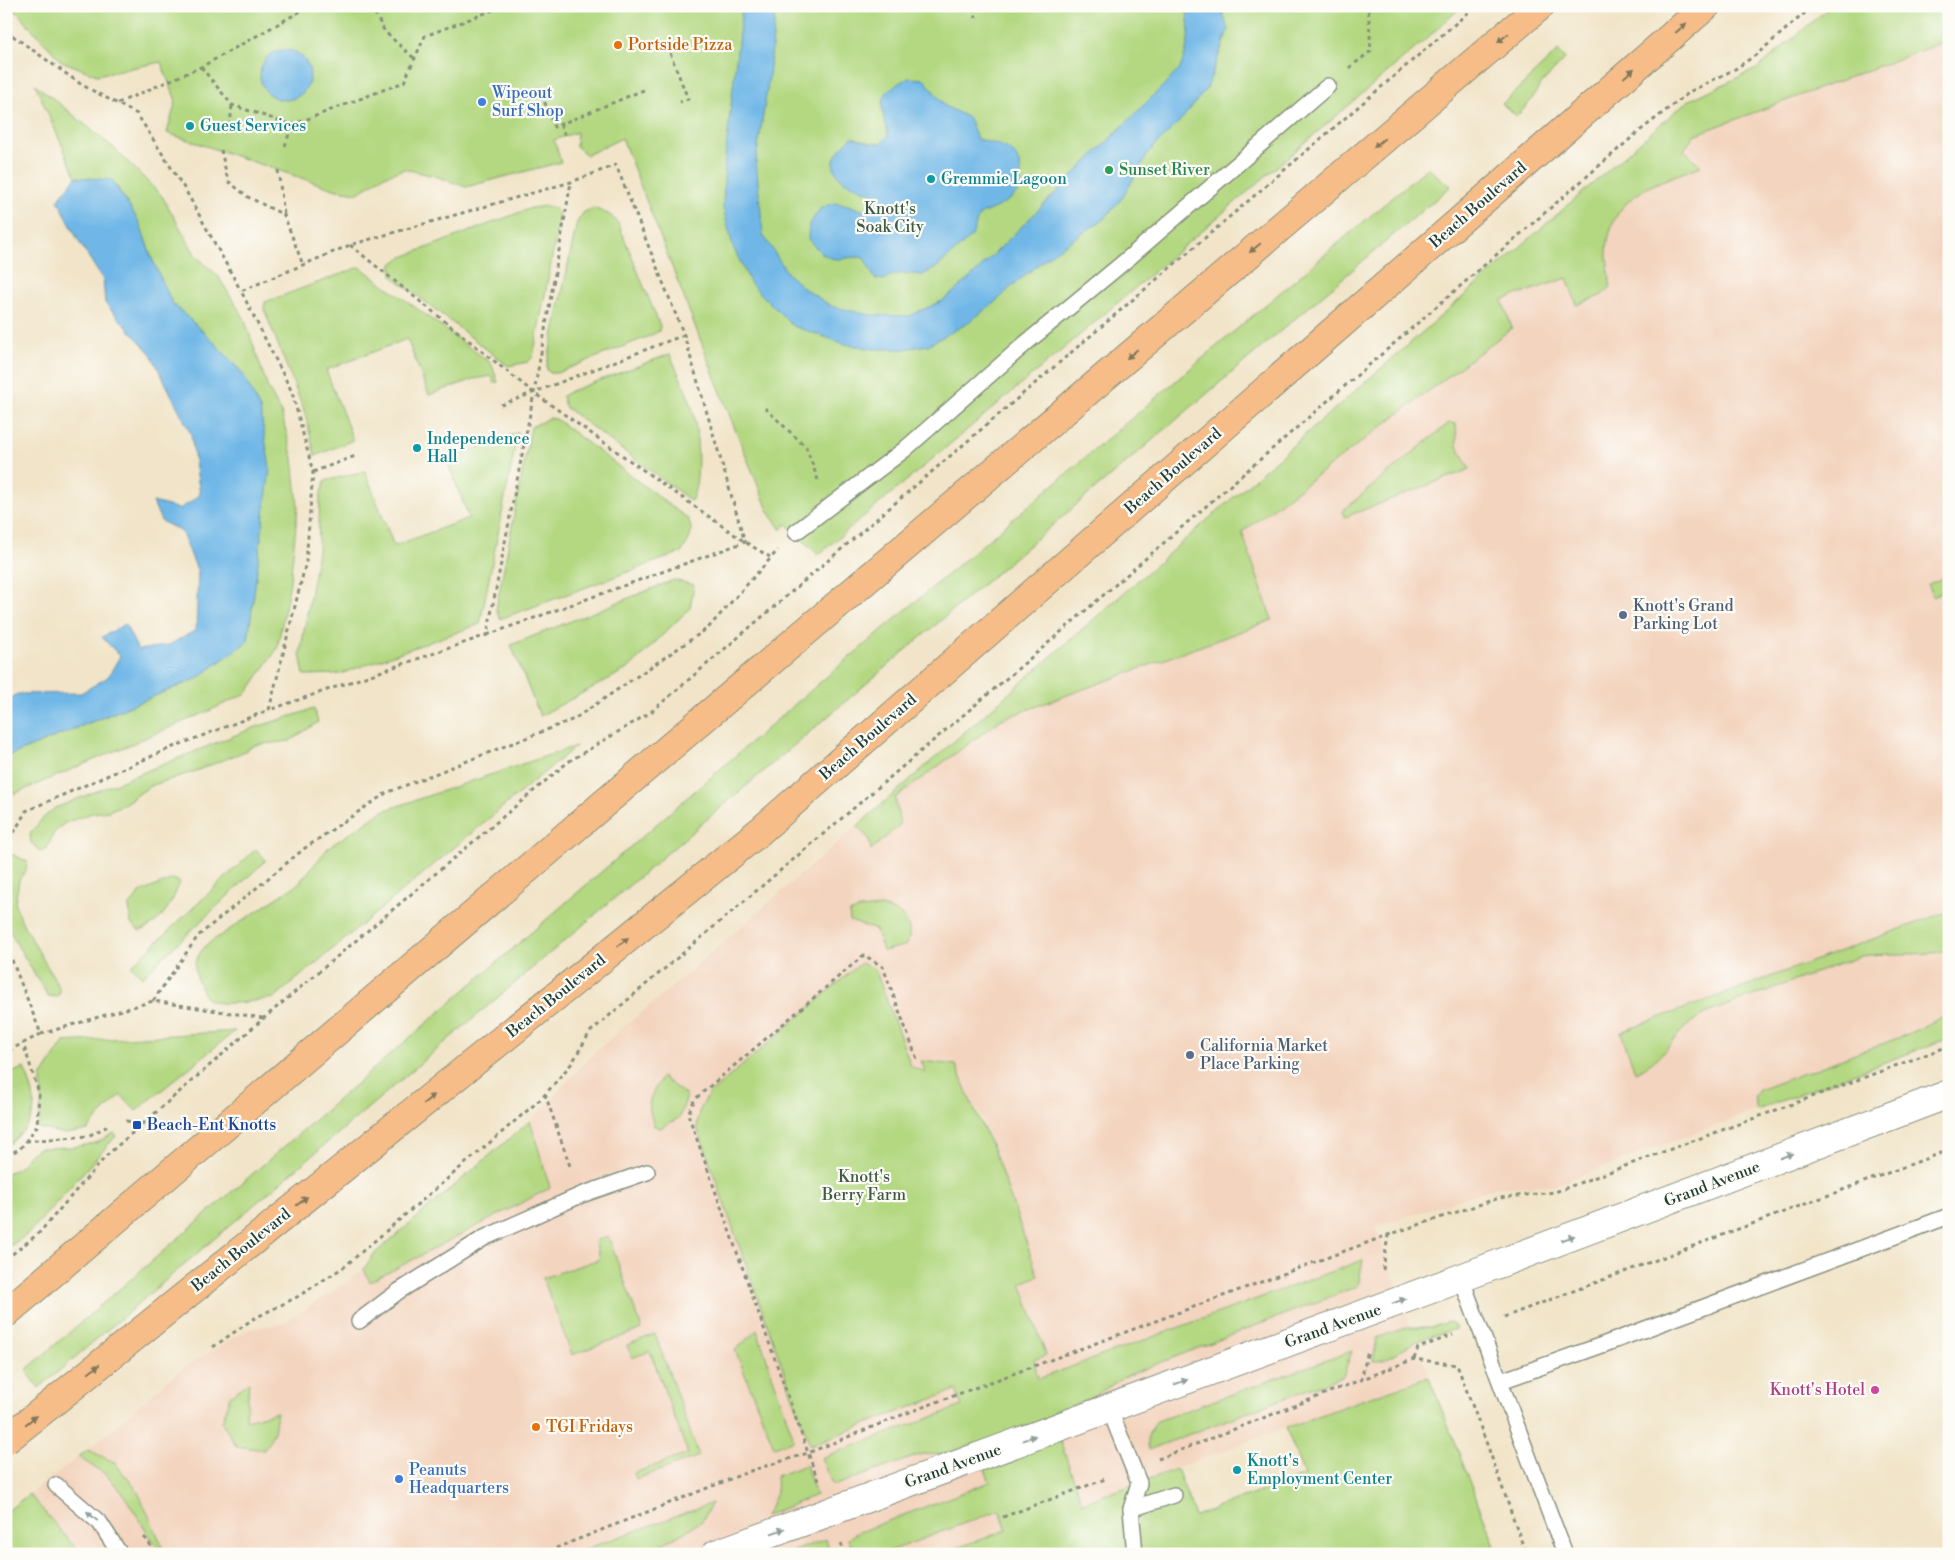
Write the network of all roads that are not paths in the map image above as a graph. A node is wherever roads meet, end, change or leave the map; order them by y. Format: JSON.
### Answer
{"nodes":[{"id":1,"x":1540,"y":6,"type":"edge"},
{"id":2,"x":1706,"y":6,"type":"edge"},
{"id":3,"x":1328,"y":86,"type":"road end"},
{"id":4,"x":796,"y":532,"type":"road end"},
{"id":5,"x":1949,"y":1094,"type":"edge"},
{"id":6,"x":647,"y":1172,"type":"dead end"},
{"id":7,"x":1949,"y":1216,"type":"edge"},
{"id":8,"x":1461,"y":1278,"type":"junction"},
{"id":9,"x":6,"y":1313,"type":"edge"},
{"id":10,"x":359,"y":1321,"type":"dead end"},
{"id":11,"x":1500,"y":1381,"type":"junction"},
{"id":12,"x":1109,"y":1408,"type":"junction"},
{"id":13,"x":6,"y":1440,"type":"edge"},
{"id":14,"x":56,"y":1485,"type":"dead end"},
{"id":15,"x":1174,"y":1495,"type":"dead end"},
{"id":16,"x":1131,"y":1509,"type":"junction"},
{"id":17,"x":120,"y":1554,"type":"edge"},
{"id":18,"x":716,"y":1554,"type":"edge"},
{"id":19,"x":1135,"y":1554,"type":"edge"},
{"id":20,"x":1565,"y":1554,"type":"edge"}],
"edges":[{"from":1,"to":9,"type":"main road","one_way":true},
{"from":13,"to":2,"type":"main road","name":"Beach Boulevard","one_way":true,"bridge":true},
{"from":3,"to":4,"type":"lane"},
{"from":8,"to":5,"type":"street","name":"Grand Avenue","one_way":true},
{"from":6,"to":10,"type":"lane"},
{"from":7,"to":11,"type":"lane"},
{"from":8,"to":11,"type":"lane"},
{"from":12,"to":8,"type":"street","name":"Grand Avenue","one_way":true},
{"from":11,"to":20,"type":"lane"},
{"from":12,"to":16,"type":"lane"},
{"from":18,"to":12,"type":"street","name":"Grand Avenue","one_way":true},
{"from":17,"to":14,"type":"lane","one_way":true},
{"from":15,"to":16,"type":"lane"},
{"from":16,"to":19,"type":"lane"}]}
